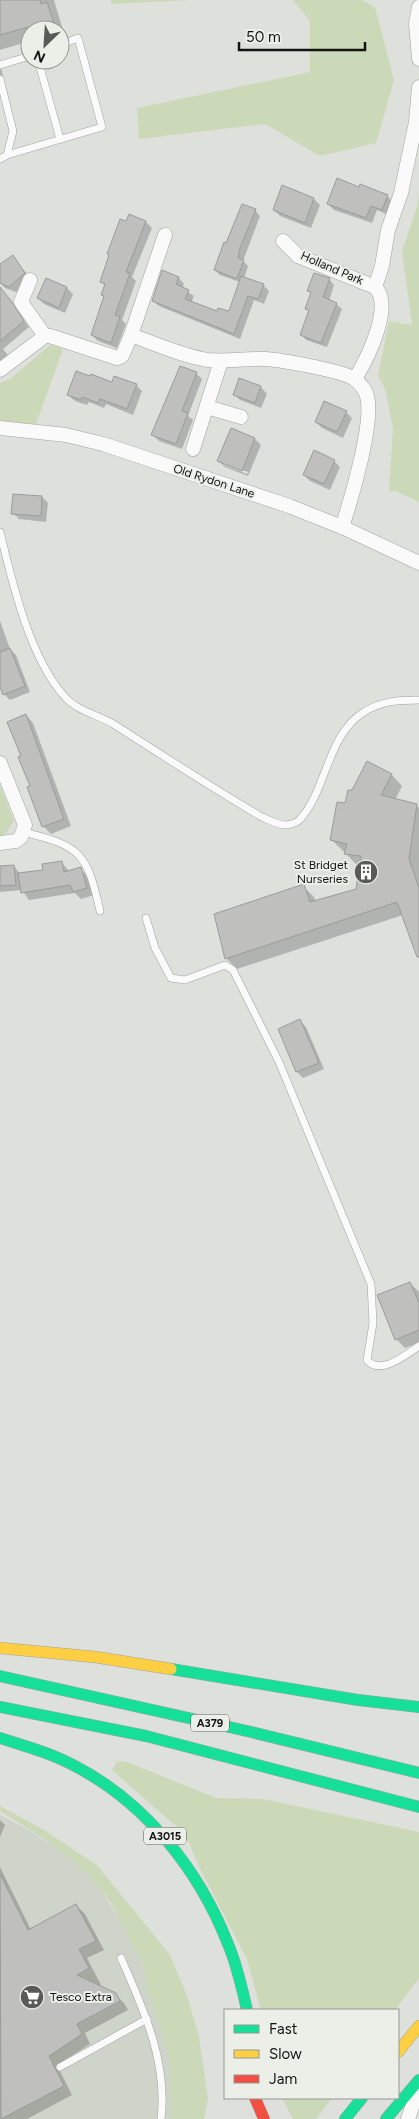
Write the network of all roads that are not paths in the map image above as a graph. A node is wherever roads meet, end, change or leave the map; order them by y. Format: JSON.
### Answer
{"nodes":[{"id":1,"x":419,"y":8,"type":"edge"},
{"id":2,"x":70,"y":41,"type":"edge"},
{"id":3,"x":20,"y":59,"type":"edge"},
{"id":4,"x":419,"y":59,"type":"edge"},
{"id":5,"x":0,"y":65,"type":"edge"},
{"id":6,"x":41,"y":70,"type":"edge"},
{"id":7,"x":0,"y":79,"type":"edge"},
{"id":8,"x":419,"y":87,"type":"edge"},
{"id":9,"x":60,"y":139,"type":"junction"},
{"id":10,"x":3,"y":157,"type":"edge"},
{"id":11,"x":165,"y":235,"type":"dead end"},
{"id":12,"x":283,"y":241,"type":"dead end"},
{"id":13,"x":30,"y":280,"type":"dead end"},
{"id":14,"x":375,"y":287,"type":"junction"},
{"id":15,"x":132,"y":335,"type":"junction"},
{"id":16,"x":45,"y":336,"type":"junction"},
{"id":17,"x":221,"y":361,"type":"junction"},
{"id":18,"x":0,"y":370,"type":"edge"},
{"id":19,"x":355,"y":380,"type":"junction"},
{"id":20,"x":207,"y":407,"type":"junction"},
{"id":21,"x":241,"y":417,"type":"dead end"},
{"id":22,"x":0,"y":428,"type":"edge"},
{"id":23,"x":192,"y":449,"type":"dead end"},
{"id":24,"x":342,"y":527,"type":"junction"},
{"id":25,"x":0,"y":532,"type":"edge"},
{"id":26,"x":419,"y":564,"type":"edge"},
{"id":27,"x":419,"y":700,"type":"edge"},
{"id":28,"x":0,"y":762,"type":"edge"},
{"id":29,"x":20,"y":836,"type":"junction"},
{"id":30,"x":0,"y":843,"type":"edge"},
{"id":31,"x":100,"y":911,"type":"dead end"},
{"id":32,"x":146,"y":918,"type":"dead end"},
{"id":33,"x":419,"y":1346,"type":"edge"},
{"id":34,"x":0,"y":1648,"type":"edge"},
{"id":35,"x":0,"y":1676,"type":"edge"},
{"id":36,"x":419,"y":1706,"type":"edge"},
{"id":37,"x":0,"y":1707,"type":"edge"},
{"id":38,"x":0,"y":1738,"type":"edge"},
{"id":39,"x":419,"y":1773,"type":"edge"},
{"id":40,"x":419,"y":1807,"type":"edge"},
{"id":41,"x":121,"y":1958,"type":"dead end"},
{"id":42,"x":247,"y":2009,"type":"edge"},
{"id":43,"x":147,"y":2019,"type":"junction"},
{"id":44,"x":419,"y":2026,"type":"edge"},
{"id":45,"x":399,"y":2051,"type":"edge"},
{"id":46,"x":60,"y":2067,"type":"dead end"},
{"id":47,"x":419,"y":2080,"type":"edge"},
{"id":48,"x":419,"y":2087,"type":"edge"},
{"id":49,"x":255,"y":2099,"type":"edge"},
{"id":50,"x":255,"y":2099,"type":"edge"},
{"id":51,"x":361,"y":2099,"type":"edge"},
{"id":52,"x":161,"y":2119,"type":"edge"},
{"id":53,"x":250,"y":2119,"type":"edge"},
{"id":54,"x":264,"y":2119,"type":"edge"},
{"id":55,"x":345,"y":2119,"type":"edge"},
{"id":56,"x":386,"y":2119,"type":"edge"},
{"id":57,"x":408,"y":2119,"type":"edge"}],
"edges":[{"from":1,"to":4,"type":"street"},
{"from":2,"to":9,"type":"lane"},
{"from":3,"to":5,"type":"lane"},
{"from":6,"to":9,"type":"lane"},
{"from":7,"to":10,"type":"lane"},
{"from":8,"to":14,"type":"street"},
{"from":9,"to":10,"type":"lane"},
{"from":11,"to":15,"type":"street"},
{"from":12,"to":14,"type":"street","name":"Holland Park"},
{"from":13,"to":16,"type":"street"},
{"from":14,"to":19,"type":"street","name":"Holland Park"},
{"from":15,"to":16,"type":"street"},
{"from":15,"to":17,"type":"street"},
{"from":16,"to":18,"type":"street"},
{"from":17,"to":19,"type":"street"},
{"from":17,"to":20,"type":"street"},
{"from":19,"to":24,"type":"street"},
{"from":20,"to":21,"type":"street"},
{"from":20,"to":23,"type":"street"},
{"from":22,"to":24,"type":"street","name":"Old Rydon Lane"},
{"from":24,"to":26,"type":"street","name":"Old Rydon Lane"},
{"from":25,"to":27,"type":"lane"},
{"from":28,"to":29,"type":"street"},
{"from":29,"to":30,"type":"street"},
{"from":29,"to":31,"type":"lane"},
{"from":32,"to":33,"type":"lane"},
{"from":34,"to":36,"type":"main road"},
{"from":35,"to":39,"type":"main road","number":"A379"},
{"from":37,"to":40,"type":"main road","number":"A379"},
{"from":38,"to":42,"type":"main road","number":"A3015"},
{"from":41,"to":43,"type":"lane"},
{"from":43,"to":46,"type":"lane"},
{"from":43,"to":52,"type":"lane"},
{"from":44,"to":45,"type":"main road"},
{"from":47,"to":56,"type":"main road"},
{"from":48,"to":57,"type":"street"},
{"from":49,"to":53,"type":"main road"},
{"from":50,"to":54,"type":"main road"},
{"from":51,"to":55,"type":"main road"}]}
